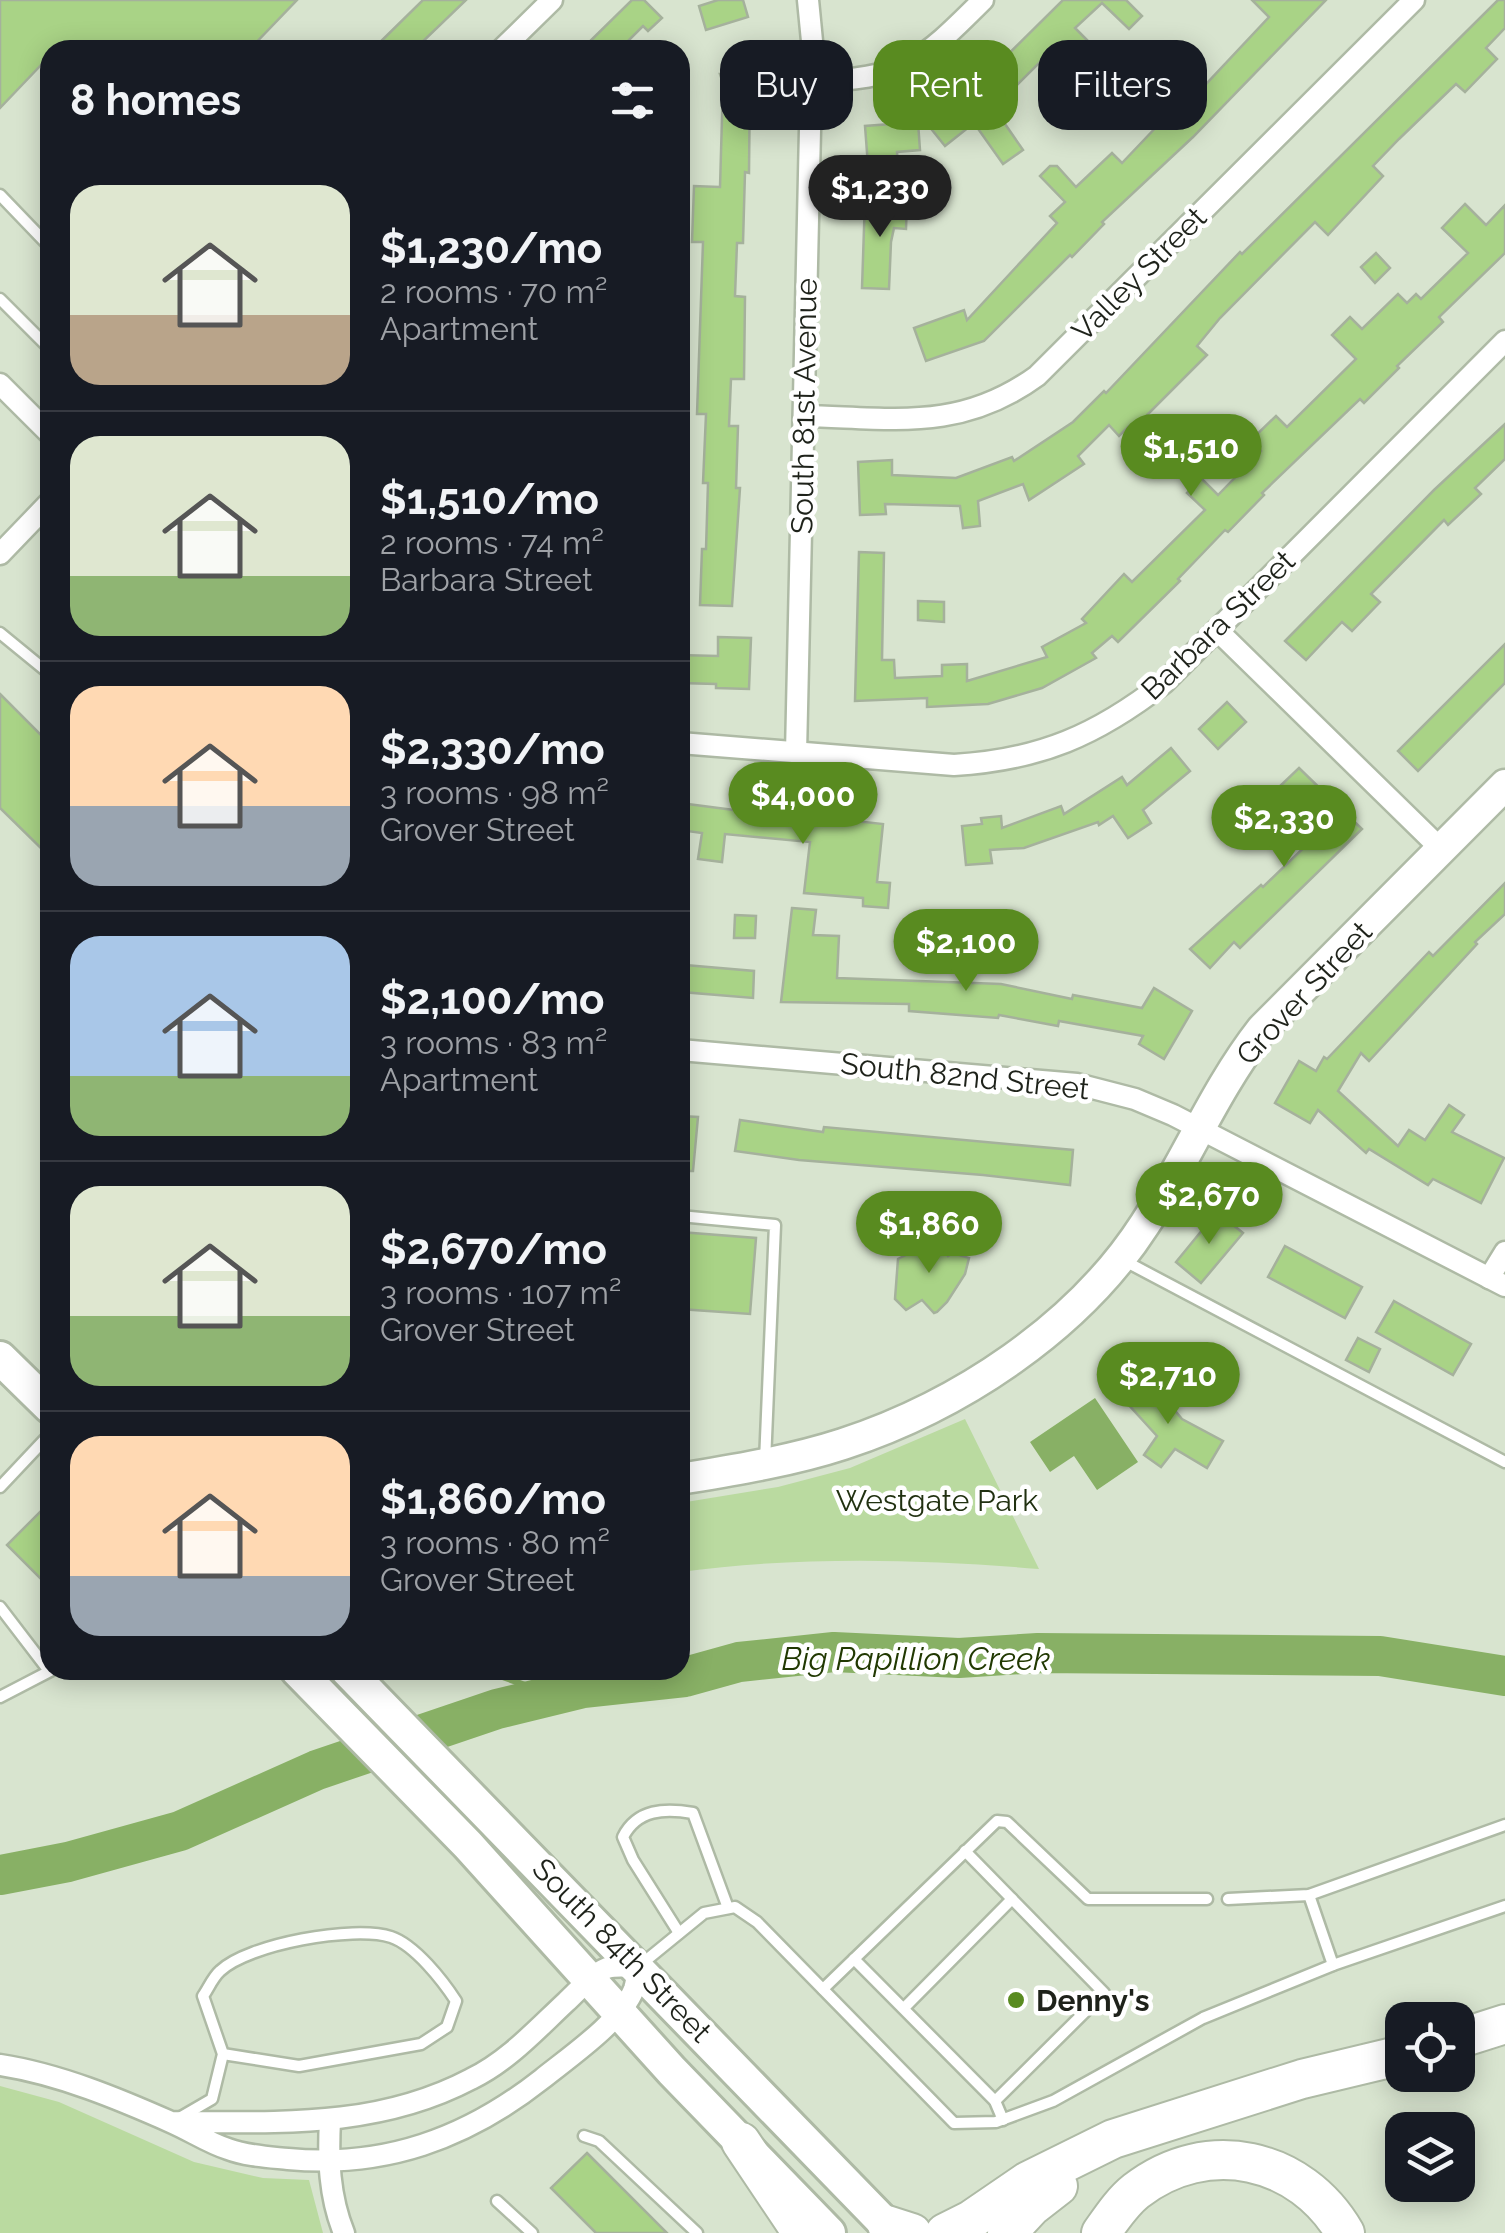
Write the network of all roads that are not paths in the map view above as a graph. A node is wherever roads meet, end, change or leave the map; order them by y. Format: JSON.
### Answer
{"nodes":[{"id":1,"x":552,"y":0,"type":"edge"},
{"id":2,"x":808,"y":0,"type":"edge"},
{"id":3,"x":983,"y":0,"type":"edge"},
{"id":4,"x":1414,"y":0,"type":"edge"},
{"id":5,"x":512,"y":40,"type":"edge"},
{"id":6,"x":812,"y":40,"type":"edge"},
{"id":7,"x":853,"y":80,"type":"edge"},
{"id":8,"x":810,"y":130,"type":"edge"},
{"id":9,"x":0,"y":194,"type":"edge"},
{"id":10,"x":40,"y":237,"type":"edge"},
{"id":11,"x":0,"y":299,"type":"edge"},
{"id":12,"x":40,"y":339,"type":"edge"},
{"id":13,"x":1505,"y":341,"type":"edge"},
{"id":14,"x":1,"y":386,"type":"edge"},
{"id":15,"x":804,"y":416,"type":"junction"},
{"id":16,"x":40,"y":424,"type":"edge"},
{"id":17,"x":40,"y":512,"type":"edge"},
{"id":18,"x":0,"y":554,"type":"edge"},
{"id":19,"x":1217,"y":630,"type":"junction"},
{"id":20,"x":0,"y":633,"type":"edge"},
{"id":21,"x":40,"y":666,"type":"edge"},
{"id":22,"x":690,"y":744,"type":"edge"},
{"id":23,"x":796,"y":752,"type":"junction"},
{"id":24,"x":1505,"y":785,"type":"edge"},
{"id":25,"x":1441,"y":849,"type":"junction"},
{"id":26,"x":690,"y":1051,"type":"edge"},
{"id":27,"x":1200,"y":1129,"type":"junction"},
{"id":28,"x":690,"y":1217,"type":"edge"},
{"id":29,"x":1505,"y":1252,"type":"edge"},
{"id":30,"x":1120,"y":1258,"type":"junction"},
{"id":31,"x":1497,"y":1282,"type":"edge"},
{"id":32,"x":0,"y":1358,"type":"edge"},
{"id":33,"x":40,"y":1391,"type":"edge"},
{"id":34,"x":40,"y":1445,"type":"edge"},
{"id":35,"x":765,"y":1462,"type":"junction"},
{"id":36,"x":1505,"y":1462,"type":"edge"},
{"id":37,"x":690,"y":1476,"type":"edge"},
{"id":38,"x":0,"y":1487,"type":"edge"},
{"id":39,"x":0,"y":1607,"type":"edge"},
{"id":40,"x":40,"y":1657,"type":"edge"},
{"id":41,"x":40,"y":1677,"type":"edge"},
{"id":42,"x":307,"y":1680,"type":"edge"},
{"id":43,"x":357,"y":1680,"type":"edge"},
{"id":44,"x":0,"y":1698,"type":"edge"},
{"id":45,"x":1505,"y":1825,"type":"edge"},
{"id":46,"x":965,"y":1851,"type":"junction"},
{"id":47,"x":1309,"y":1895,"type":"junction"},
{"id":48,"x":1207,"y":1899,"type":"dead end"},
{"id":49,"x":1228,"y":1899,"type":"dead end"},
{"id":50,"x":1012,"y":1900,"type":"junction"},
{"id":51,"x":1505,"y":1906,"type":"edge"},
{"id":52,"x":728,"y":1908,"type":"junction"},
{"id":53,"x":679,"y":1933,"type":"junction"},
{"id":54,"x":854,"y":1959,"type":"junction"},
{"id":55,"x":1333,"y":1966,"type":"junction"},
{"id":56,"x":638,"y":1967,"type":"junction"},
{"id":57,"x":589,"y":1980,"type":"junction"},
{"id":58,"x":823,"y":1989,"type":"junction"},
{"id":59,"x":904,"y":2008,"type":"junction"},
{"id":60,"x":620,"y":2011,"type":"junction"},
{"id":61,"x":1505,"y":2024,"type":"edge"},
{"id":62,"x":1475,"y":2034,"type":"edge"},
{"id":63,"x":223,"y":2054,"type":"junction"},
{"id":64,"x":1385,"y":2059,"type":"edge"},
{"id":65,"x":0,"y":2064,"type":"edge"},
{"id":66,"x":995,"y":2101,"type":"junction"},
{"id":67,"x":330,"y":2120,"type":"junction"},
{"id":68,"x":1004,"y":2120,"type":"junction"},
{"id":69,"x":172,"y":2122,"type":"junction"},
{"id":70,"x":1158,"y":2125,"type":"junction"},
{"id":71,"x":584,"y":2136,"type":"dead end"},
{"id":72,"x":741,"y":2142,"type":"junction"},
{"id":73,"x":328,"y":2163,"type":"junction"},
{"id":74,"x":497,"y":2201,"type":"dead end"},
{"id":75,"x":898,"y":2230,"type":"edge"},
{"id":76,"x":344,"y":2233,"type":"edge"},
{"id":77,"x":532,"y":2233,"type":"edge"},
{"id":78,"x":697,"y":2233,"type":"edge"},
{"id":79,"x":802,"y":2233,"type":"edge"},
{"id":80,"x":829,"y":2233,"type":"edge"},
{"id":81,"x":945,"y":2233,"type":"edge"},
{"id":82,"x":1006,"y":2233,"type":"edge"},
{"id":83,"x":1101,"y":2233,"type":"edge"},
{"id":84,"x":1345,"y":2233,"type":"edge"}],
"edges":[{"from":1,"to":5,"type":"street"},
{"from":2,"to":6,"type":"street","name":"South 81st Avenue"},
{"from":3,"to":7,"type":"street"},
{"from":4,"to":15,"type":"street","name":"Valley Street"},
{"from":8,"to":15,"type":"street","name":"South 81st Avenue"},
{"from":9,"to":10,"type":"lane"},
{"from":11,"to":12,"type":"lane"},
{"from":13,"to":19,"type":"street","name":"Barbara Street"},
{"from":14,"to":16,"type":"street"},
{"from":15,"to":23,"type":"street","name":"South 81st Avenue"},
{"from":17,"to":18,"type":"street"},
{"from":19,"to":23,"type":"street","name":"Barbara Street"},
{"from":19,"to":25,"type":"street"},
{"from":20,"to":21,"type":"lane"},
{"from":22,"to":23,"type":"street","name":"Barbara Street"},
{"from":24,"to":25,"type":"street","name":"Grover Street"},
{"from":25,"to":27,"type":"street","name":"Grover Street"},
{"from":26,"to":27,"type":"street","name":"South 82nd Street"},
{"from":27,"to":30,"type":"street","name":"Grover Street"},
{"from":27,"to":31,"type":"street","name":"South 82nd Street"},
{"from":28,"to":35,"type":"lane"},
{"from":29,"to":31,"type":"street"},
{"from":30,"to":35,"type":"street","name":"Grover Street"},
{"from":30,"to":36,"type":"lane"},
{"from":32,"to":33,"type":"main road"},
{"from":34,"to":38,"type":"lane"},
{"from":35,"to":37,"type":"street","name":"Grover Street"},
{"from":39,"to":40,"type":"lane"},
{"from":41,"to":44,"type":"lane"},
{"from":42,"to":57,"type":"main road","name":"South 84th Street"},
{"from":43,"to":56,"type":"main road","name":"South 84th Street"},
{"from":45,"to":47,"type":"lane"},
{"from":46,"to":48,"type":"lane"},
{"from":46,"to":50,"type":"lane"},
{"from":46,"to":54,"type":"lane"},
{"from":47,"to":49,"type":"lane"},
{"from":47,"to":55,"type":"lane"},
{"from":50,"to":59,"type":"lane"},
{"from":50,"to":66,"type":"lane"},
{"from":51,"to":55,"type":"lane"},
{"from":52,"to":53,"type":"lane"},
{"from":52,"to":53,"type":"lane"},
{"from":52,"to":58,"type":"lane"},
{"from":53,"to":56,"type":"lane"},
{"from":54,"to":58,"type":"lane"},
{"from":54,"to":59,"type":"lane"},
{"from":55,"to":68,"type":"lane"},
{"from":56,"to":57,"type":"street"},
{"from":56,"to":60,"type":"street"},
{"from":56,"to":75,"type":"main road","name":"South 84th Street"},
{"from":57,"to":60,"type":"main road","name":"South 84th Street"},
{"from":57,"to":67,"type":"street"},
{"from":58,"to":68,"type":"lane"},
{"from":59,"to":66,"type":"lane"},
{"from":60,"to":72,"type":"main road","name":"South 84th Street"},
{"from":60,"to":73,"type":"street"},
{"from":61,"to":62,"type":"highway"},
{"from":63,"to":63,"type":"lane"},
{"from":63,"to":69,"type":"lane"},
{"from":64,"to":70,"type":"highway"},
{"from":65,"to":69,"type":"street"},
{"from":66,"to":68,"type":"lane"},
{"from":67,"to":69,"type":"street"},
{"from":67,"to":73,"type":"street"},
{"from":69,"to":73,"type":"street"},
{"from":70,"to":81,"type":"highway"},
{"from":70,"to":82,"type":"highway"},
{"from":71,"to":78,"type":"lane"},
{"from":72,"to":79,"type":"highway"},
{"from":72,"to":80,"type":"main road","name":"South 84th Street"},
{"from":73,"to":76,"type":"street"},
{"from":74,"to":77,"type":"lane"},
{"from":83,"to":84,"type":"highway"}]}
